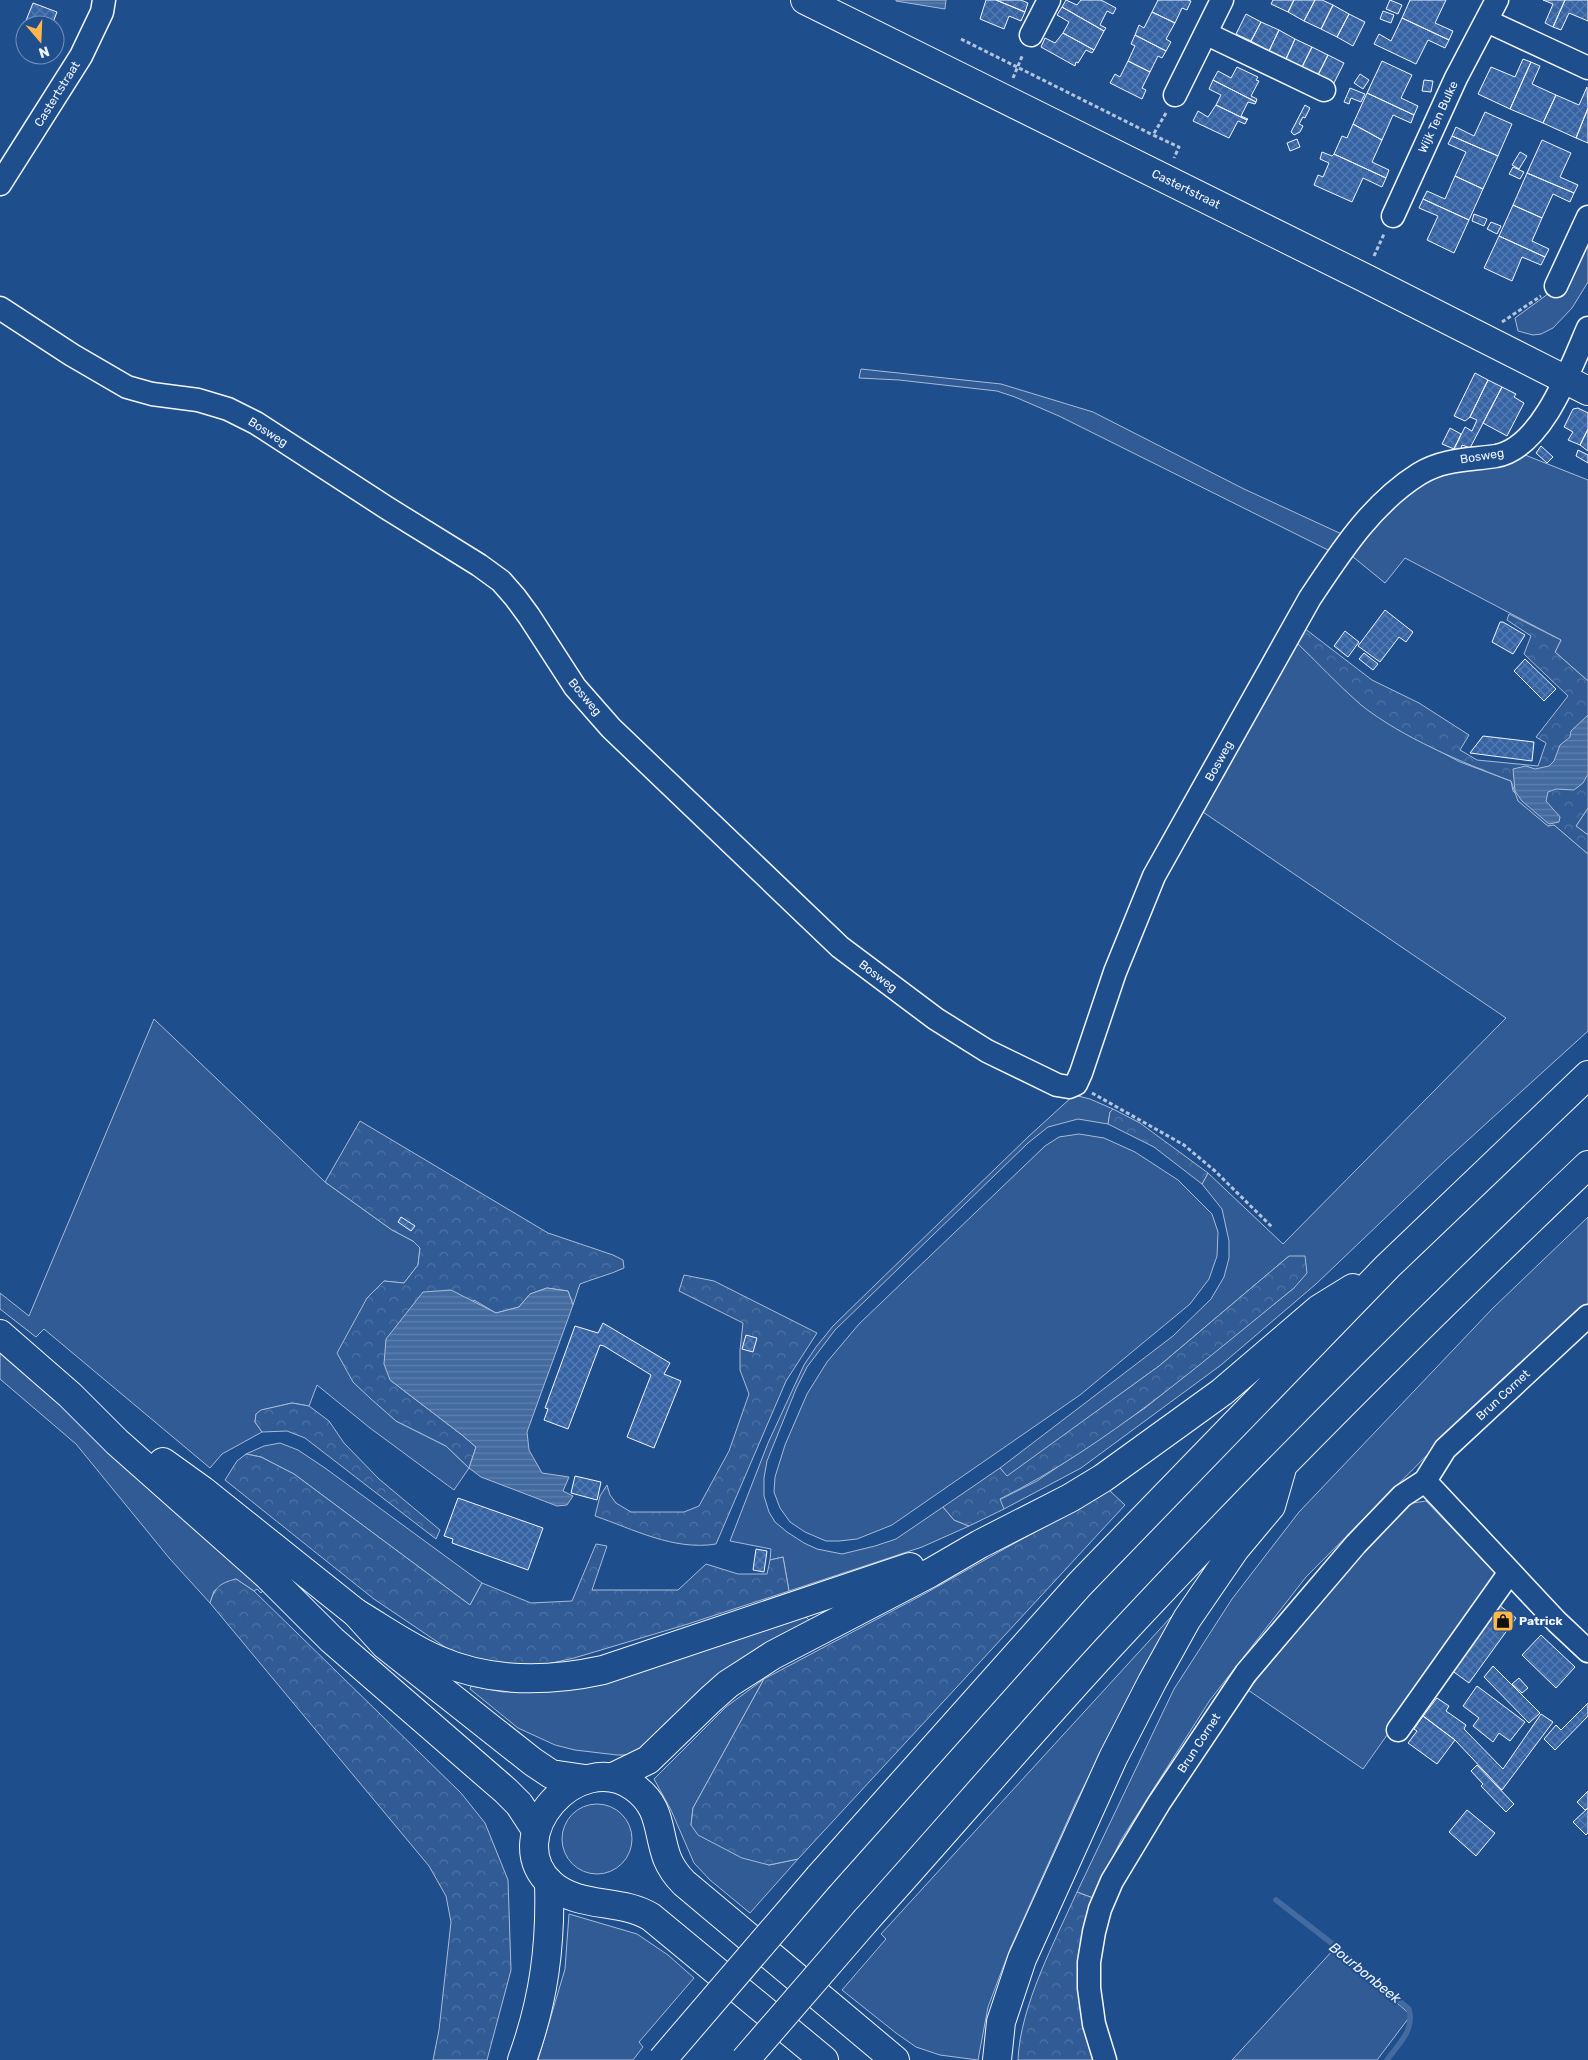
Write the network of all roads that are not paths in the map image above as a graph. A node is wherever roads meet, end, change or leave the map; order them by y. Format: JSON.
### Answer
{"nodes":[{"id":1,"x":104,"y":0,"type":"edge"},
{"id":2,"x":805,"y":0,"type":"edge"},
{"id":3,"x":1049,"y":0,"type":"edge"},
{"id":4,"x":1222,"y":0,"type":"edge"},
{"id":5,"x":1497,"y":0,"type":"edge"},
{"id":6,"x":1487,"y":21,"type":"junction"},
{"id":7,"x":1207,"y":34,"type":"junction"},
{"id":8,"x":1031,"y":35,"type":"road end"},
{"id":9,"x":1588,"y":68,"type":"edge"},
{"id":10,"x":1324,"y":90,"type":"dead end"},
{"id":11,"x":1176,"y":95,"type":"road end"},
{"id":12,"x":0,"y":184,"type":"edge"},
{"id":13,"x":1393,"y":216,"type":"road end"},
{"id":14,"x":1588,"y":217,"type":"edge"},
{"id":15,"x":1556,"y":286,"type":"road end"},
{"id":16,"x":0,"y":308,"type":"edge"},
{"id":17,"x":1588,"y":328,"type":"edge"},
{"id":18,"x":1577,"y":385,"type":"edge"},
{"id":19,"x":1588,"y":1075,"type":"edge"},
{"id":20,"x":1588,"y":1166,"type":"edge"},
{"id":21,"x":1388,"y":1266,"type":"junction"},
{"id":22,"x":1588,"y":1316,"type":"edge"},
{"id":23,"x":0,"y":1334,"type":"edge"},
{"id":24,"x":70,"y":1395,"type":"junction"},
{"id":25,"x":1283,"y":1464,"type":"junction"},
{"id":26,"x":1425,"y":1481,"type":"junction"},
{"id":27,"x":980,"y":1544,"type":"junction"},
{"id":28,"x":1510,"y":1572,"type":"junction"},
{"id":29,"x":356,"y":1613,"type":"junction"},
{"id":30,"x":1588,"y":1651,"type":"edge"},
{"id":31,"x":1398,"y":1730,"type":"dead end"},
{"id":32,"x":613,"y":1778,"type":"junction"},
{"id":33,"x":585,"y":1779,"type":"junction"},
{"id":34,"x":536,"y":1830,"type":"junction"},
{"id":35,"x":549,"y":1882,"type":"junction"},
{"id":36,"x":522,"y":2060,"type":"edge"},
{"id":37,"x":662,"y":2060,"type":"edge"},
{"id":38,"x":745,"y":2060,"type":"edge"},
{"id":39,"x":824,"y":2060,"type":"edge"},
{"id":40,"x":895,"y":2060,"type":"edge"},
{"id":41,"x":997,"y":2060,"type":"edge"},
{"id":42,"x":1105,"y":2060,"type":"edge"}],
"edges":[{"from":1,"to":12,"type":"street","name":"Castertstraat"},
{"from":2,"to":18,"type":"main road","name":"Castertstraat"},
{"from":3,"to":8,"type":"street"},
{"from":4,"to":7,"type":"street"},
{"from":5,"to":6,"type":"street","name":"Wijk Ten Bulke"},
{"from":6,"to":9,"type":"street"},
{"from":6,"to":13,"type":"street","name":"Wijk Ten Bulke"},
{"from":7,"to":10,"type":"street"},
{"from":7,"to":11,"type":"street"},
{"from":14,"to":15,"type":"street"},
{"from":16,"to":18,"type":"street","name":"Bosweg"},
{"from":17,"to":18,"type":"street","name":"Bosweg"},
{"from":19,"to":21,"type":"main road"},
{"from":20,"to":25,"type":"main road"},
{"from":21,"to":27,"type":"main road"},
{"from":21,"to":37,"type":"main road","bridge":true},
{"from":22,"to":26,"type":"street","name":"Brun Cornet"},
{"from":23,"to":24,"type":"main road"},
{"from":24,"to":29,"type":"main road"},
{"from":24,"to":34,"type":"main road"},
{"from":25,"to":38,"type":"main road","bridge":true},
{"from":25,"to":41,"type":"main road"},
{"from":26,"to":28,"type":"street"},
{"from":26,"to":42,"type":"street","name":"Brun Cornet"},
{"from":27,"to":29,"type":"main road"},
{"from":27,"to":32,"type":"main road"},
{"from":28,"to":30,"type":"street"},
{"from":28,"to":31,"type":"street"},
{"from":29,"to":33,"type":"main road"},
{"from":32,"to":33,"type":"main road"},
{"from":32,"to":40,"type":"main road"},
{"from":33,"to":34,"type":"main road"},
{"from":34,"to":35,"type":"main road"},
{"from":35,"to":36,"type":"main road"},
{"from":35,"to":39,"type":"main road"}]}
